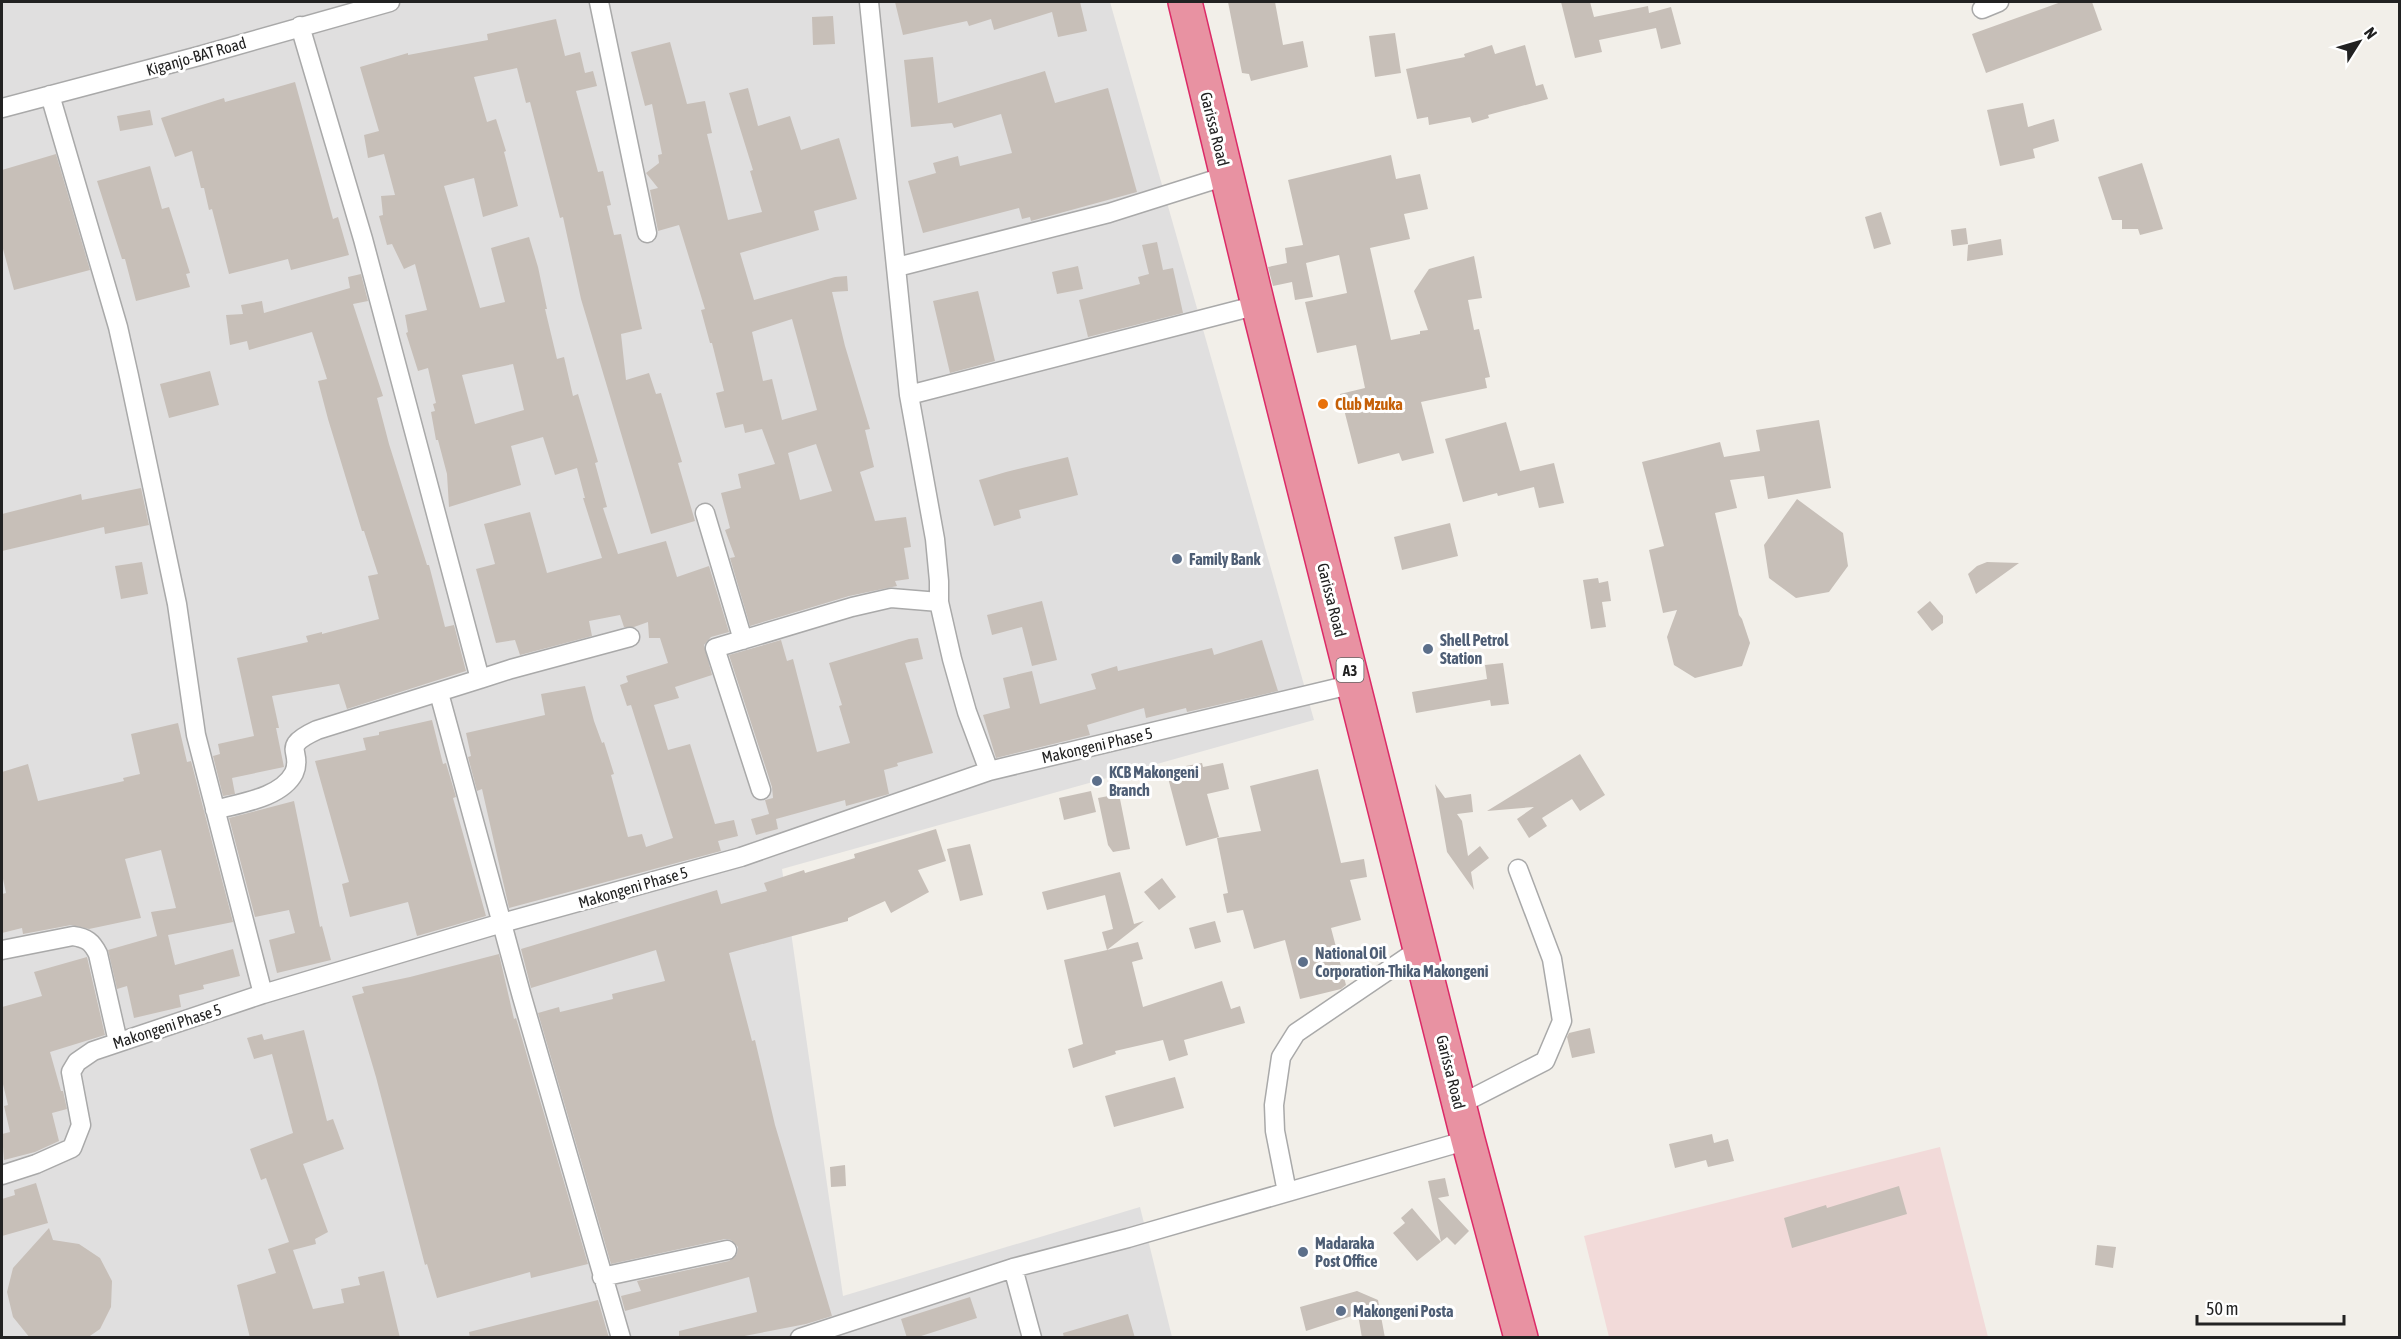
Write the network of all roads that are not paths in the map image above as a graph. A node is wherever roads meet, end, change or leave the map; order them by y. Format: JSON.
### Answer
{"nodes":[{"id":1,"x":390,"y":2,"type":"edge"},
{"id":2,"x":599,"y":2,"type":"edge"},
{"id":3,"x":869,"y":2,"type":"edge"},
{"id":4,"x":1185,"y":2,"type":"edge"},
{"id":5,"x":1999,"y":2,"type":"edge"},
{"id":6,"x":1982,"y":9,"type":"dead end"},
{"id":7,"x":300,"y":26,"type":"junction"},
{"id":8,"x":50,"y":95,"type":"junction"},
{"id":9,"x":2,"y":108,"type":"edge"},
{"id":10,"x":1226,"y":176,"type":"junction"},
{"id":11,"x":647,"y":233,"type":"dead end"},
{"id":12,"x":897,"y":267,"type":"junction"},
{"id":13,"x":1258,"y":305,"type":"junction"},
{"id":14,"x":909,"y":395,"type":"junction"},
{"id":15,"x":705,"y":513,"type":"dead end"},
{"id":16,"x":939,"y":602,"type":"junction"},
{"id":17,"x":630,"y":637,"type":"dead end"},
{"id":18,"x":743,"y":640,"type":"junction"},
{"id":19,"x":480,"y":680,"type":"junction"},
{"id":20,"x":1354,"y":684,"type":"junction"},
{"id":21,"x":439,"y":693,"type":"junction"},
{"id":22,"x":989,"y":771,"type":"junction"},
{"id":23,"x":761,"y":790,"type":"dead end"},
{"id":24,"x":215,"y":810,"type":"junction"},
{"id":25,"x":1518,"y":869,"type":"dead end"},
{"id":26,"x":502,"y":923,"type":"junction"},
{"id":27,"x":1421,"y":948,"type":"junction"},
{"id":28,"x":2,"y":950,"type":"edge"},
{"id":29,"x":263,"y":994,"type":"junction"},
{"id":30,"x":118,"y":1042,"type":"junction"},
{"id":31,"x":1459,"y":1105,"type":"junction"},
{"id":32,"x":1468,"y":1140,"type":"junction"},
{"id":33,"x":2,"y":1175,"type":"edge"},
{"id":34,"x":1287,"y":1192,"type":"junction"},
{"id":35,"x":727,"y":1250,"type":"dead end"},
{"id":36,"x":1013,"y":1268,"type":"junction"},
{"id":37,"x":602,"y":1277,"type":"junction"},
{"id":38,"x":621,"y":1338,"type":"edge"},
{"id":39,"x":800,"y":1338,"type":"edge"},
{"id":40,"x":1032,"y":1338,"type":"edge"},
{"id":41,"x":1521,"y":1338,"type":"edge"}],
"edges":[{"from":1,"to":7,"type":"street","name":"Kiganjo-BAT Road"},
{"from":2,"to":11,"type":"street"},
{"from":3,"to":12,"type":"street"},
{"from":4,"to":10,"type":"highway","name":"Garissa Road","number":"A3"},
{"from":5,"to":6,"type":"street"},
{"from":7,"to":8,"type":"street","name":"Kiganjo-BAT Road"},
{"from":7,"to":19,"type":"street"},
{"from":8,"to":9,"type":"street","name":"Kiganjo-BAT Road"},
{"from":8,"to":24,"type":"street"},
{"from":10,"to":12,"type":"street"},
{"from":10,"to":13,"type":"highway","name":"Garissa Road","number":"A3"},
{"from":12,"to":14,"type":"street"},
{"from":13,"to":14,"type":"street"},
{"from":13,"to":20,"type":"highway","name":"Garissa Road","number":"A3"},
{"from":14,"to":16,"type":"street"},
{"from":15,"to":18,"type":"street"},
{"from":16,"to":18,"type":"street"},
{"from":16,"to":22,"type":"street"},
{"from":17,"to":19,"type":"street"},
{"from":18,"to":23,"type":"street"},
{"from":19,"to":21,"type":"street"},
{"from":20,"to":22,"type":"street","name":"Makongeni Phase 5"},
{"from":20,"to":27,"type":"highway","name":"Garissa Road","number":"A3"},
{"from":21,"to":24,"type":"street"},
{"from":21,"to":26,"type":"street"},
{"from":22,"to":26,"type":"street","name":"Makongeni Phase 5"},
{"from":24,"to":29,"type":"street"},
{"from":25,"to":31,"type":"street"},
{"from":26,"to":29,"type":"street","name":"Makongeni Phase 5"},
{"from":26,"to":37,"type":"street"},
{"from":27,"to":31,"type":"highway","name":"Garissa Road","number":"A3"},
{"from":27,"to":34,"type":"street"},
{"from":28,"to":30,"type":"street"},
{"from":29,"to":30,"type":"street","name":"Makongeni Phase 5"},
{"from":30,"to":33,"type":"street","name":"Makongeni Phase 5"},
{"from":31,"to":32,"type":"highway","name":"Garissa Road","number":"A3"},
{"from":32,"to":34,"type":"street"},
{"from":32,"to":41,"type":"highway","name":"Garissa Road","number":"A3"},
{"from":34,"to":36,"type":"street"},
{"from":35,"to":37,"type":"street"},
{"from":36,"to":39,"type":"street"},
{"from":36,"to":40,"type":"street"},
{"from":37,"to":38,"type":"street"}]}
